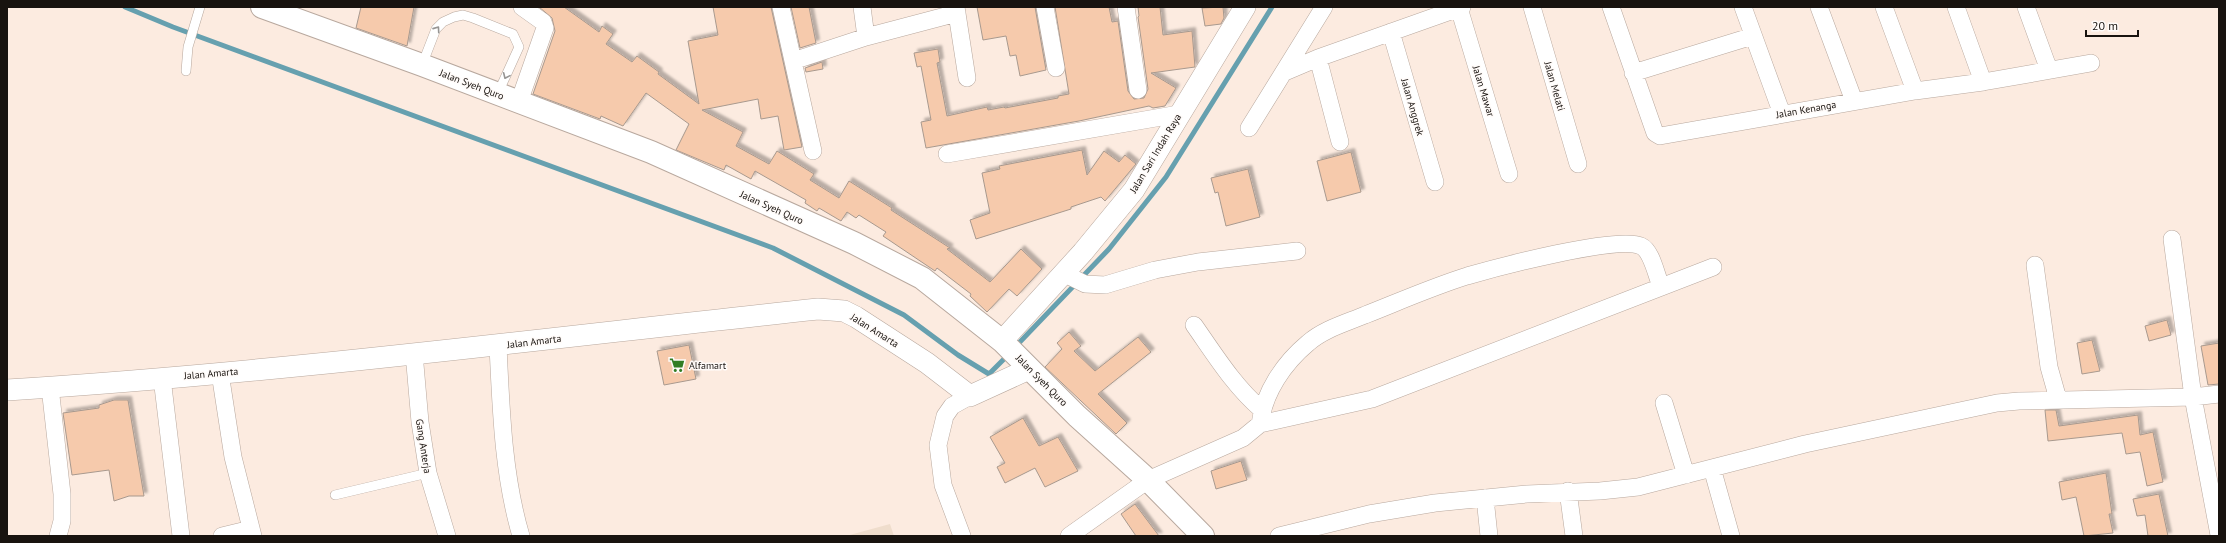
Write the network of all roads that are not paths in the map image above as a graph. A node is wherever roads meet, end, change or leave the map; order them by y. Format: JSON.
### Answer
{"nodes":[{"id":1,"x":200,"y":7,"type":"edge"},
{"id":2,"x":262,"y":7,"type":"edge"},
{"id":3,"x":522,"y":7,"type":"edge"},
{"id":4,"x":781,"y":7,"type":"edge"},
{"id":5,"x":862,"y":7,"type":"edge"},
{"id":6,"x":1045,"y":7,"type":"edge"},
{"id":7,"x":1126,"y":7,"type":"edge"},
{"id":8,"x":1245,"y":7,"type":"edge"},
{"id":9,"x":1324,"y":7,"type":"edge"},
{"id":10,"x":1424,"y":7,"type":"edge"},
{"id":11,"x":1532,"y":7,"type":"edge"},
{"id":12,"x":1743,"y":7,"type":"edge"},
{"id":13,"x":1819,"y":7,"type":"edge"},
{"id":14,"x":1884,"y":7,"type":"edge"},
{"id":15,"x":1956,"y":7,"type":"edge"},
{"id":16,"x":2026,"y":7,"type":"edge"},
{"id":17,"x":1460,"y":8,"type":"edge"},
{"id":18,"x":1613,"y":8,"type":"edge"},
{"id":19,"x":956,"y":10,"type":"edge"},
{"id":20,"x":1414,"y":22,"type":"junction"},
{"id":21,"x":1392,"y":32,"type":"junction"},
{"id":22,"x":1753,"y":36,"type":"junction"},
{"id":23,"x":866,"y":37,"type":"junction"},
{"id":24,"x":1318,"y":58,"type":"junction"},
{"id":25,"x":793,"y":61,"type":"junction"},
{"id":26,"x":2091,"y":63,"type":"dead end"},
{"id":27,"x":422,"y":65,"type":"junction"},
{"id":28,"x":1056,"y":68,"type":"dead end"},
{"id":29,"x":2049,"y":70,"type":"junction"},
{"id":30,"x":186,"y":71,"type":"dead end"},
{"id":31,"x":1285,"y":72,"type":"junction"},
{"id":32,"x":1634,"y":73,"type":"junction"},
{"id":33,"x":967,"y":78,"type":"dead end"},
{"id":34,"x":1983,"y":82,"type":"junction"},
{"id":35,"x":1138,"y":90,"type":"dead end"},
{"id":36,"x":1914,"y":91,"type":"junction"},
{"id":37,"x":498,"y":93,"type":"junction"},
{"id":38,"x":1854,"y":101,"type":"junction"},
{"id":39,"x":519,"y":102,"type":"junction"},
{"id":40,"x":1180,"y":114,"type":"junction"},
{"id":41,"x":1782,"y":114,"type":"junction"},
{"id":42,"x":1249,"y":128,"type":"dead end"},
{"id":43,"x":1340,"y":142,"type":"dead end"},
{"id":44,"x":813,"y":151,"type":"dead end"},
{"id":45,"x":947,"y":154,"type":"dead end"},
{"id":46,"x":1578,"y":164,"type":"dead end"},
{"id":47,"x":1508,"y":174,"type":"dead end"},
{"id":48,"x":1435,"y":182,"type":"dead end"},
{"id":49,"x":2172,"y":239,"type":"dead end"},
{"id":50,"x":1297,"y":251,"type":"dead end"},
{"id":51,"x":2035,"y":265,"type":"dead end"},
{"id":52,"x":1713,"y":267,"type":"dead end"},
{"id":53,"x":1073,"y":278,"type":"junction"},
{"id":54,"x":1661,"y":286,"type":"junction"},
{"id":55,"x":1194,"y":324,"type":"dead end"},
{"id":56,"x":1003,"y":342,"type":"junction"},
{"id":57,"x":498,"y":346,"type":"junction"},
{"id":58,"x":414,"y":353,"type":"junction"},
{"id":59,"x":1026,"y":365,"type":"junction"},
{"id":60,"x":220,"y":373,"type":"junction"},
{"id":61,"x":162,"y":378,"type":"junction"},
{"id":62,"x":50,"y":387,"type":"junction"},
{"id":63,"x":7,"y":390,"type":"edge"},
{"id":64,"x":2219,"y":394,"type":"edge"},
{"id":65,"x":970,"y":396,"type":"junction"},
{"id":66,"x":2193,"y":397,"type":"junction"},
{"id":67,"x":2058,"y":399,"type":"junction"},
{"id":68,"x":1664,"y":403,"type":"dead end"},
{"id":69,"x":1261,"y":417,"type":"junction"},
{"id":70,"x":1712,"y":468,"type":"junction"},
{"id":71,"x":428,"y":473,"type":"junction"},
{"id":72,"x":1686,"y":475,"type":"junction"},
{"id":73,"x":1148,"y":480,"type":"junction"},
{"id":74,"x":1568,"y":491,"type":"junction"},
{"id":75,"x":335,"y":494,"type":"dead end"},
{"id":76,"x":1485,"y":498,"type":"junction"},
{"id":77,"x":252,"y":533,"type":"edge"},
{"id":78,"x":2219,"y":535,"type":"edge"},
{"id":79,"x":58,"y":536,"type":"edge"},
{"id":80,"x":181,"y":536,"type":"edge"},
{"id":81,"x":222,"y":536,"type":"edge"},
{"id":82,"x":447,"y":536,"type":"edge"},
{"id":83,"x":521,"y":536,"type":"edge"},
{"id":84,"x":962,"y":536,"type":"edge"},
{"id":85,"x":1069,"y":536,"type":"edge"},
{"id":86,"x":1203,"y":536,"type":"edge"},
{"id":87,"x":1279,"y":536,"type":"edge"},
{"id":88,"x":1489,"y":536,"type":"edge"},
{"id":89,"x":1574,"y":536,"type":"edge"},
{"id":90,"x":1731,"y":536,"type":"edge"}],
"edges":[{"from":1,"to":30,"type":"lane"},
{"from":2,"to":27,"type":"main road","name":"Jalan Syeh Quro"},
{"from":3,"to":39,"type":"street"},
{"from":4,"to":25,"type":"street"},
{"from":5,"to":23,"type":"street"},
{"from":6,"to":28,"type":"street"},
{"from":7,"to":35,"type":"street"},
{"from":8,"to":40,"type":"street","name":"Jalan Sari Indah Raya"},
{"from":9,"to":31,"type":"street"},
{"from":10,"to":20,"type":"street"},
{"from":11,"to":46,"type":"street","name":"Jalan Melati"},
{"from":12,"to":22,"type":"street"},
{"from":13,"to":38,"type":"street"},
{"from":14,"to":36,"type":"street"},
{"from":15,"to":34,"type":"street"},
{"from":16,"to":29,"type":"street"},
{"from":17,"to":20,"type":"street"},
{"from":17,"to":47,"type":"street","name":"Jalan Mawar"},
{"from":18,"to":32,"type":"street","name":"Jalan Kenanga"},
{"from":19,"to":23,"type":"street"},
{"from":19,"to":33,"type":"street"},
{"from":20,"to":21,"type":"street"},
{"from":21,"to":24,"type":"street"},
{"from":21,"to":48,"type":"street","name":"Jalan Anggrek"},
{"from":22,"to":32,"type":"street"},
{"from":22,"to":41,"type":"street"},
{"from":23,"to":25,"type":"street"},
{"from":24,"to":31,"type":"street"},
{"from":24,"to":43,"type":"street"},
{"from":25,"to":44,"type":"street"},
{"from":26,"to":29,"type":"street","name":"Jalan Kenanga"},
{"from":27,"to":37,"type":"main road","name":"Jalan Syeh Quro"},
{"from":27,"to":37,"type":"lane","one_way":true},
{"from":29,"to":34,"type":"street","name":"Jalan Kenanga"},
{"from":31,"to":42,"type":"street"},
{"from":32,"to":41,"type":"street","name":"Jalan Kenanga"},
{"from":34,"to":36,"type":"street","name":"Jalan Kenanga"},
{"from":36,"to":38,"type":"street","name":"Jalan Kenanga"},
{"from":37,"to":39,"type":"main road","name":"Jalan Syeh Quro"},
{"from":38,"to":41,"type":"street","name":"Jalan Kenanga"},
{"from":39,"to":56,"type":"main road","name":"Jalan Syeh Quro"},
{"from":40,"to":45,"type":"street"},
{"from":40,"to":53,"type":"street","name":"Jalan Sari Indah Raya"},
{"from":49,"to":66,"type":"street"},
{"from":50,"to":53,"type":"street"},
{"from":51,"to":67,"type":"street"},
{"from":52,"to":54,"type":"street"},
{"from":53,"to":56,"type":"street","name":"Jalan Sari Indah Raya"},
{"from":54,"to":69,"type":"street"},
{"from":54,"to":69,"type":"street"},
{"from":55,"to":69,"type":"street"},
{"from":56,"to":59,"type":"main road","name":"Jalan Syeh Quro"},
{"from":57,"to":58,"type":"street","name":"Jalan Amarta"},
{"from":57,"to":65,"type":"street","name":"Jalan Amarta"},
{"from":57,"to":83,"type":"street"},
{"from":58,"to":60,"type":"street","name":"Jalan Amarta"},
{"from":58,"to":71,"type":"street","name":"Gang Anterja"},
{"from":59,"to":65,"type":"street"},
{"from":59,"to":73,"type":"main road","name":"Jalan Syeh Quro"},
{"from":60,"to":61,"type":"street","name":"Jalan Amarta"},
{"from":60,"to":77,"type":"street"},
{"from":61,"to":62,"type":"street","name":"Jalan Amarta"},
{"from":61,"to":80,"type":"street"},
{"from":62,"to":63,"type":"street","name":"Jalan Amarta"},
{"from":62,"to":79,"type":"street"},
{"from":64,"to":66,"type":"street"},
{"from":65,"to":84,"type":"street"},
{"from":66,"to":67,"type":"street"},
{"from":66,"to":78,"type":"street"},
{"from":67,"to":70,"type":"street"},
{"from":68,"to":72,"type":"street"},
{"from":69,"to":73,"type":"street"},
{"from":70,"to":72,"type":"street"},
{"from":70,"to":90,"type":"street"},
{"from":71,"to":75,"type":"lane"},
{"from":71,"to":82,"type":"street","name":"Gang Anterja"},
{"from":72,"to":74,"type":"street"},
{"from":73,"to":85,"type":"street"},
{"from":73,"to":86,"type":"main road","name":"Jalan Syeh Quro"},
{"from":74,"to":76,"type":"street"},
{"from":74,"to":89,"type":"street"},
{"from":76,"to":87,"type":"street"},
{"from":76,"to":88,"type":"street"},
{"from":77,"to":81,"type":"street"}]}
